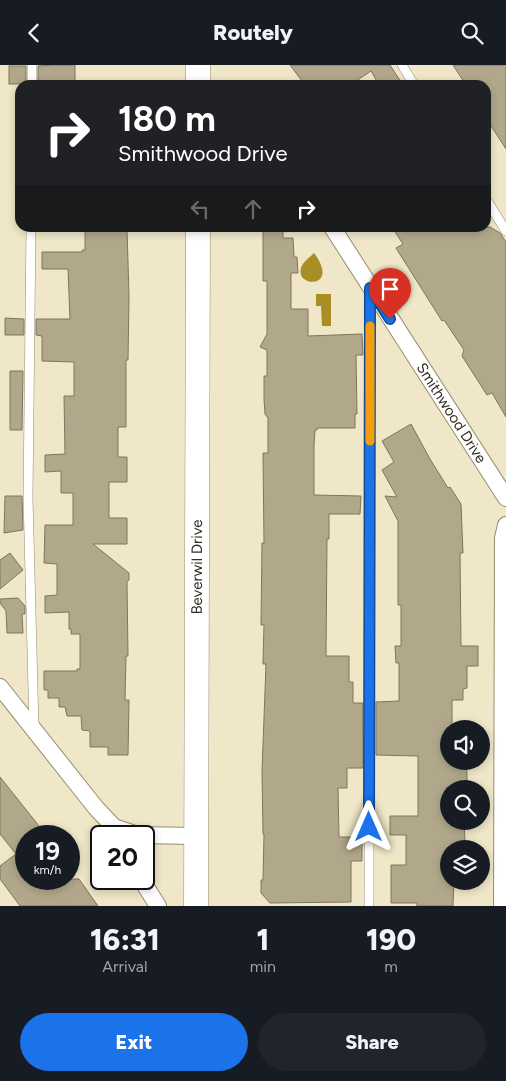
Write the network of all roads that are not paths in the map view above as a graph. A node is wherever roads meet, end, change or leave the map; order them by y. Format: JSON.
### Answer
{"nodes":[{"id":1,"x":32,"y":65,"type":"edge"},
{"id":2,"x":198,"y":65,"type":"edge"},
{"id":3,"x":402,"y":65,"type":"edge"},
{"id":4,"x":32,"y":80,"type":"edge"},
{"id":5,"x":198,"y":80,"type":"edge"},
{"id":6,"x":411,"y":80,"type":"edge"},
{"id":7,"x":491,"y":207,"type":"edge"},
{"id":8,"x":506,"y":231,"type":"edge"},
{"id":9,"x":31,"y":232,"type":"edge"},
{"id":10,"x":198,"y":232,"type":"edge"},
{"id":11,"x":335,"y":232,"type":"edge"},
{"id":12,"x":370,"y":288,"type":"junction"},
{"id":13,"x":506,"y":498,"type":"edge"},
{"id":14,"x":506,"y":525,"type":"edge"},
{"id":15,"x":504,"y":643,"type":"edge"},
{"id":16,"x":0,"y":687,"type":"edge"},
{"id":17,"x":34,"y":732,"type":"junction"},
{"id":18,"x":96,"y":808,"type":"junction"},
{"id":19,"x":106,"y":825,"type":"edge"},
{"id":20,"x":195,"y":836,"type":"junction"},
{"id":21,"x":148,"y":890,"type":"edge"},
{"id":22,"x":158,"y":906,"type":"edge"},
{"id":23,"x":196,"y":906,"type":"edge"},
{"id":24,"x":369,"y":906,"type":"edge"},
{"id":25,"x":502,"y":906,"type":"edge"}],
"edges":[{"from":1,"to":4,"type":"lane"},
{"from":2,"to":5,"type":"street"},
{"from":3,"to":6,"type":"lane"},
{"from":7,"to":8,"type":"lane"},
{"from":9,"to":17,"type":"lane"},
{"from":10,"to":20,"type":"street","name":"Beverwil Drive"},
{"from":11,"to":12,"type":"street","name":"Smithwood Drive"},
{"from":12,"to":13,"type":"street","name":"Smithwood Drive"},
{"from":12,"to":24,"type":"lane"},
{"from":14,"to":15,"type":"street"},
{"from":15,"to":25,"type":"street"},
{"from":16,"to":17,"type":"street"},
{"from":17,"to":18,"type":"street"},
{"from":18,"to":19,"type":"street"},
{"from":18,"to":20,"type":"street"},
{"from":20,"to":23,"type":"street","name":"Beverwil Drive"},
{"from":21,"to":22,"type":"street"}]}
